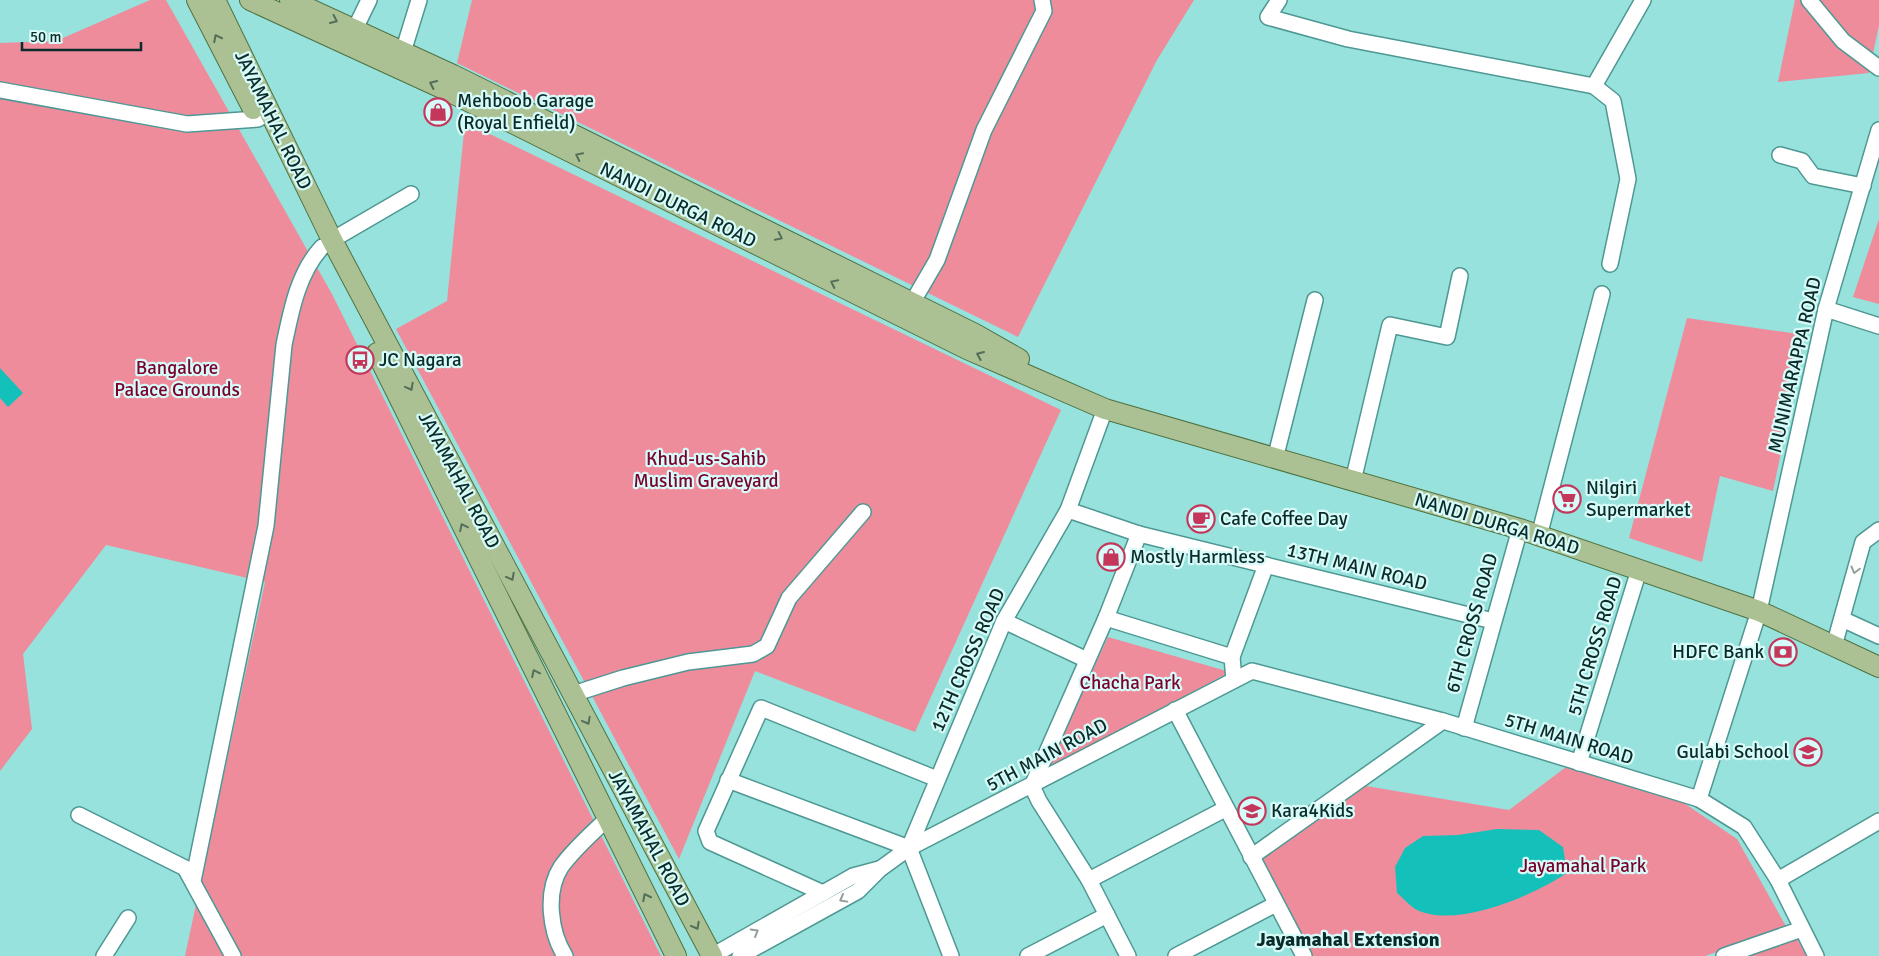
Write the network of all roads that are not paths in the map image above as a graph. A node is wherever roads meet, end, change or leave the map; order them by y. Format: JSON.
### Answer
{"nodes":[{"id":1,"x":197,"y":0,"type":"edge"},
{"id":2,"x":215,"y":0,"type":"edge"},
{"id":3,"x":250,"y":0,"type":"edge"},
{"id":4,"x":290,"y":0,"type":"edge"},
{"id":5,"x":369,"y":0,"type":"edge"},
{"id":6,"x":419,"y":0,"type":"edge"},
{"id":7,"x":1042,"y":0,"type":"edge"},
{"id":8,"x":1279,"y":0,"type":"edge"},
{"id":9,"x":1644,"y":0,"type":"edge"},
{"id":10,"x":1809,"y":0,"type":"edge"},
{"id":11,"x":351,"y":38,"type":"junction"},
{"id":12,"x":403,"y":52,"type":"junction"},
{"id":13,"x":1879,"y":68,"type":"edge"},
{"id":14,"x":1594,"y":86,"type":"junction"},
{"id":15,"x":0,"y":90,"type":"edge"},
{"id":16,"x":264,"y":115,"type":"junction"},
{"id":17,"x":1879,"y":130,"type":"edge"},
{"id":18,"x":1780,"y":155,"type":"dead end"},
{"id":19,"x":1875,"y":155,"type":"edge"},
{"id":20,"x":1863,"y":186,"type":"junction"},
{"id":21,"x":411,"y":194,"type":"dead end"},
{"id":22,"x":327,"y":243,"type":"junction"},
{"id":23,"x":1610,"y":264,"type":"dead end"},
{"id":24,"x":1460,"y":276,"type":"dead end"},
{"id":25,"x":1602,"y":294,"type":"dead end"},
{"id":26,"x":1315,"y":300,"type":"dead end"},
{"id":27,"x":912,"y":303,"type":"junction"},
{"id":28,"x":1826,"y":309,"type":"junction"},
{"id":29,"x":1879,"y":326,"type":"edge"},
{"id":30,"x":1105,"y":408,"type":"junction"},
{"id":31,"x":1275,"y":459,"type":"junction"},
{"id":32,"x":1353,"y":481,"type":"junction"},
{"id":33,"x":1068,"y":510,"type":"junction"},
{"id":34,"x":863,"y":512,"type":"dead end"},
{"id":35,"x":1520,"y":529,"type":"junction"},
{"id":36,"x":1879,"y":530,"type":"edge"},
{"id":37,"x":1139,"y":534,"type":"junction"},
{"id":38,"x":1539,"y":536,"type":"junction"},
{"id":39,"x":1266,"y":565,"type":"junction"},
{"id":40,"x":1639,"y":570,"type":"junction"},
{"id":41,"x":1759,"y":612,"type":"junction"},
{"id":42,"x":1106,"y":618,"type":"junction"},
{"id":43,"x":1842,"y":619,"type":"junction"},
{"id":44,"x":1004,"y":621,"type":"junction"},
{"id":45,"x":1493,"y":621,"type":"junction"},
{"id":46,"x":1879,"y":636,"type":"edge"},
{"id":47,"x":1834,"y":646,"type":"junction"},
{"id":48,"x":1232,"y":657,"type":"junction"},
{"id":49,"x":1087,"y":660,"type":"junction"},
{"id":50,"x":1878,"y":664,"type":"edge"},
{"id":51,"x":1234,"y":680,"type":"junction"},
{"id":52,"x":573,"y":694,"type":"junction"},
{"id":53,"x":1175,"y":710,"type":"junction"},
{"id":54,"x":1442,"y":721,"type":"junction"},
{"id":55,"x":1464,"y":728,"type":"junction"},
{"id":56,"x":1579,"y":763,"type":"junction"},
{"id":57,"x":937,"y":779,"type":"junction"},
{"id":58,"x":728,"y":780,"type":"junction"},
{"id":59,"x":1032,"y":786,"type":"junction"},
{"id":60,"x":1699,"y":799,"type":"junction"},
{"id":61,"x":1225,"y":809,"type":"junction"},
{"id":62,"x":79,"y":816,"type":"dead end"},
{"id":63,"x":607,"y":819,"type":"junction"},
{"id":64,"x":1879,"y":821,"type":"edge"},
{"id":65,"x":908,"y":848,"type":"junction"},
{"id":66,"x":1251,"y":857,"type":"junction"},
{"id":67,"x":880,"y":869,"type":"junction"},
{"id":68,"x":1089,"y":880,"type":"junction"},
{"id":69,"x":1778,"y":880,"type":"junction"},
{"id":70,"x":192,"y":881,"type":"junction"},
{"id":71,"x":824,"y":893,"type":"junction"},
{"id":72,"x":1276,"y":904,"type":"junction"},
{"id":73,"x":1108,"y":915,"type":"junction"},
{"id":74,"x":128,"y":918,"type":"dead end"},
{"id":75,"x":1802,"y":929,"type":"junction"},
{"id":76,"x":104,"y":956,"type":"edge"},
{"id":77,"x":233,"y":956,"type":"edge"},
{"id":78,"x":565,"y":956,"type":"edge"},
{"id":79,"x":676,"y":956,"type":"edge"},
{"id":80,"x":712,"y":956,"type":"edge"},
{"id":81,"x":740,"y":956,"type":"edge"},
{"id":82,"x":951,"y":956,"type":"edge"},
{"id":83,"x":1028,"y":956,"type":"edge"},
{"id":84,"x":1128,"y":956,"type":"edge"},
{"id":85,"x":1176,"y":956,"type":"edge"},
{"id":86,"x":1304,"y":956,"type":"edge"},
{"id":87,"x":1724,"y":956,"type":"edge"},
{"id":88,"x":1816,"y":956,"type":"edge"}],
"edges":[{"from":16,"to":1,"type":"main road","name":"JAYAMAHAL ROAD","one_way":true},
{"from":2,"to":16,"type":"main road","name":"JAYAMAHAL ROAD"},
{"from":3,"to":11,"type":"main road","name":"NANDI DURGA ROAD"},
{"from":4,"to":11,"type":"main road","name":"NANDI DURGA ROAD","one_way":true},
{"from":5,"to":11,"type":"street"},
{"from":6,"to":12,"type":"street"},
{"from":7,"to":27,"type":"street"},
{"from":8,"to":14,"type":"street"},
{"from":9,"to":14,"type":"street"},
{"from":10,"to":13,"type":"street"},
{"from":11,"to":12,"type":"main road","name":"NANDI DURGA ROAD"},
{"from":30,"to":11,"type":"main road","name":"NANDI DURGA ROAD","one_way":true},
{"from":12,"to":27,"type":"main road","name":"NANDI DURGA ROAD","one_way":true},
{"from":14,"to":23,"type":"street"},
{"from":15,"to":16,"type":"street"},
{"from":16,"to":22,"type":"main road","name":"JAYAMAHAL ROAD"},
{"from":17,"to":19,"type":"street","name":"MUNIMARAPPA ROAD"},
{"from":18,"to":20,"type":"street"},
{"from":19,"to":20,"type":"street","name":"MUNIMARAPPA ROAD"},
{"from":20,"to":28,"type":"street","name":"MUNIMARAPPA ROAD"},
{"from":21,"to":22,"type":"street"},
{"from":22,"to":52,"type":"main road","name":"JAYAMAHAL ROAD","one_way":true},
{"from":63,"to":22,"type":"main road","name":"JAYAMAHAL ROAD","one_way":true},
{"from":22,"to":70,"type":"street"},
{"from":24,"to":32,"type":"street"},
{"from":25,"to":38,"type":"street"},
{"from":26,"to":31,"type":"street"},
{"from":27,"to":30,"type":"main road","name":"NANDI DURGA ROAD"},
{"from":28,"to":29,"type":"street"},
{"from":28,"to":41,"type":"street","name":"MUNIMARAPPA ROAD"},
{"from":30,"to":31,"type":"main road","name":"NANDI DURGA ROAD"},
{"from":30,"to":33,"type":"street","name":"12TH CROSS ROAD"},
{"from":31,"to":32,"type":"main road","name":"NANDI DURGA ROAD"},
{"from":32,"to":35,"type":"main road","name":"NANDI DURGA ROAD"},
{"from":33,"to":37,"type":"street","name":"13TH MAIN ROAD"},
{"from":33,"to":44,"type":"street","name":"12TH CROSS ROAD"},
{"from":34,"to":52,"type":"street"},
{"from":35,"to":38,"type":"main road","name":"NANDI DURGA ROAD"},
{"from":35,"to":45,"type":"street","name":"6TH CROSS ROAD"},
{"from":36,"to":43,"type":"street","one_way":true},
{"from":37,"to":39,"type":"street","name":"13TH MAIN ROAD"},
{"from":37,"to":42,"type":"street"},
{"from":38,"to":40,"type":"main road","name":"NANDI DURGA ROAD"},
{"from":39,"to":45,"type":"street","name":"13TH MAIN ROAD"},
{"from":39,"to":48,"type":"street"},
{"from":40,"to":41,"type":"main road","name":"NANDI DURGA ROAD"},
{"from":40,"to":56,"type":"street","name":"5TH CROSS ROAD"},
{"from":41,"to":47,"type":"main road","name":"NANDI DURGA ROAD"},
{"from":41,"to":60,"type":"street","name":"MUNIMARAPPA ROAD"},
{"from":42,"to":48,"type":"street"},
{"from":42,"to":49,"type":"street"},
{"from":43,"to":46,"type":"street"},
{"from":43,"to":47,"type":"street"},
{"from":44,"to":49,"type":"street"},
{"from":44,"to":57,"type":"street","name":"12TH CROSS ROAD"},
{"from":45,"to":55,"type":"street","name":"6TH CROSS ROAD"},
{"from":47,"to":50,"type":"main road","name":"NANDI DURGA ROAD"},
{"from":48,"to":51,"type":"street"},
{"from":49,"to":59,"type":"street"},
{"from":51,"to":53,"type":"street","name":"5TH MAIN ROAD"},
{"from":51,"to":54,"type":"street","name":"5TH MAIN ROAD"},
{"from":52,"to":80,"type":"main road","name":"JAYAMAHAL ROAD","one_way":true},
{"from":53,"to":59,"type":"street","name":"5TH MAIN ROAD"},
{"from":53,"to":61,"type":"street"},
{"from":54,"to":55,"type":"street","name":"5TH MAIN ROAD"},
{"from":54,"to":66,"type":"street"},
{"from":55,"to":56,"type":"street","name":"5TH MAIN ROAD"},
{"from":56,"to":60,"type":"street","name":"5TH MAIN ROAD"},
{"from":57,"to":58,"type":"street"},
{"from":57,"to":65,"type":"street","name":"12TH CROSS ROAD"},
{"from":58,"to":65,"type":"street"},
{"from":58,"to":71,"type":"street"},
{"from":59,"to":65,"type":"street","name":"5TH MAIN ROAD"},
{"from":59,"to":68,"type":"street"},
{"from":60,"to":69,"type":"street","name":"5TH MAIN ROAD"},
{"from":61,"to":66,"type":"street"},
{"from":61,"to":68,"type":"street"},
{"from":62,"to":70,"type":"street"},
{"from":63,"to":78,"type":"street"},
{"from":79,"to":63,"type":"main road","name":"JAYAMAHAL ROAD","one_way":true},
{"from":64,"to":69,"type":"street"},
{"from":65,"to":67,"type":"street","name":"5TH MAIN ROAD"},
{"from":65,"to":82,"type":"street"},
{"from":66,"to":72,"type":"street"},
{"from":67,"to":71,"type":"street","name":"5TH MAIN ROAD"},
{"from":67,"to":81,"type":"street","name":"5TH MAIN ROAD","one_way":true},
{"from":68,"to":73,"type":"street"},
{"from":69,"to":75,"type":"street","name":"5TH MAIN ROAD"},
{"from":70,"to":77,"type":"street"},
{"from":80,"to":71,"type":"street","name":"5TH MAIN ROAD","one_way":true},
{"from":72,"to":85,"type":"street"},
{"from":72,"to":86,"type":"street"},
{"from":73,"to":83,"type":"street"},
{"from":73,"to":84,"type":"street"},
{"from":74,"to":76,"type":"street"},
{"from":75,"to":87,"type":"street"},
{"from":75,"to":88,"type":"street","name":"5TH MAIN ROAD"}]}
